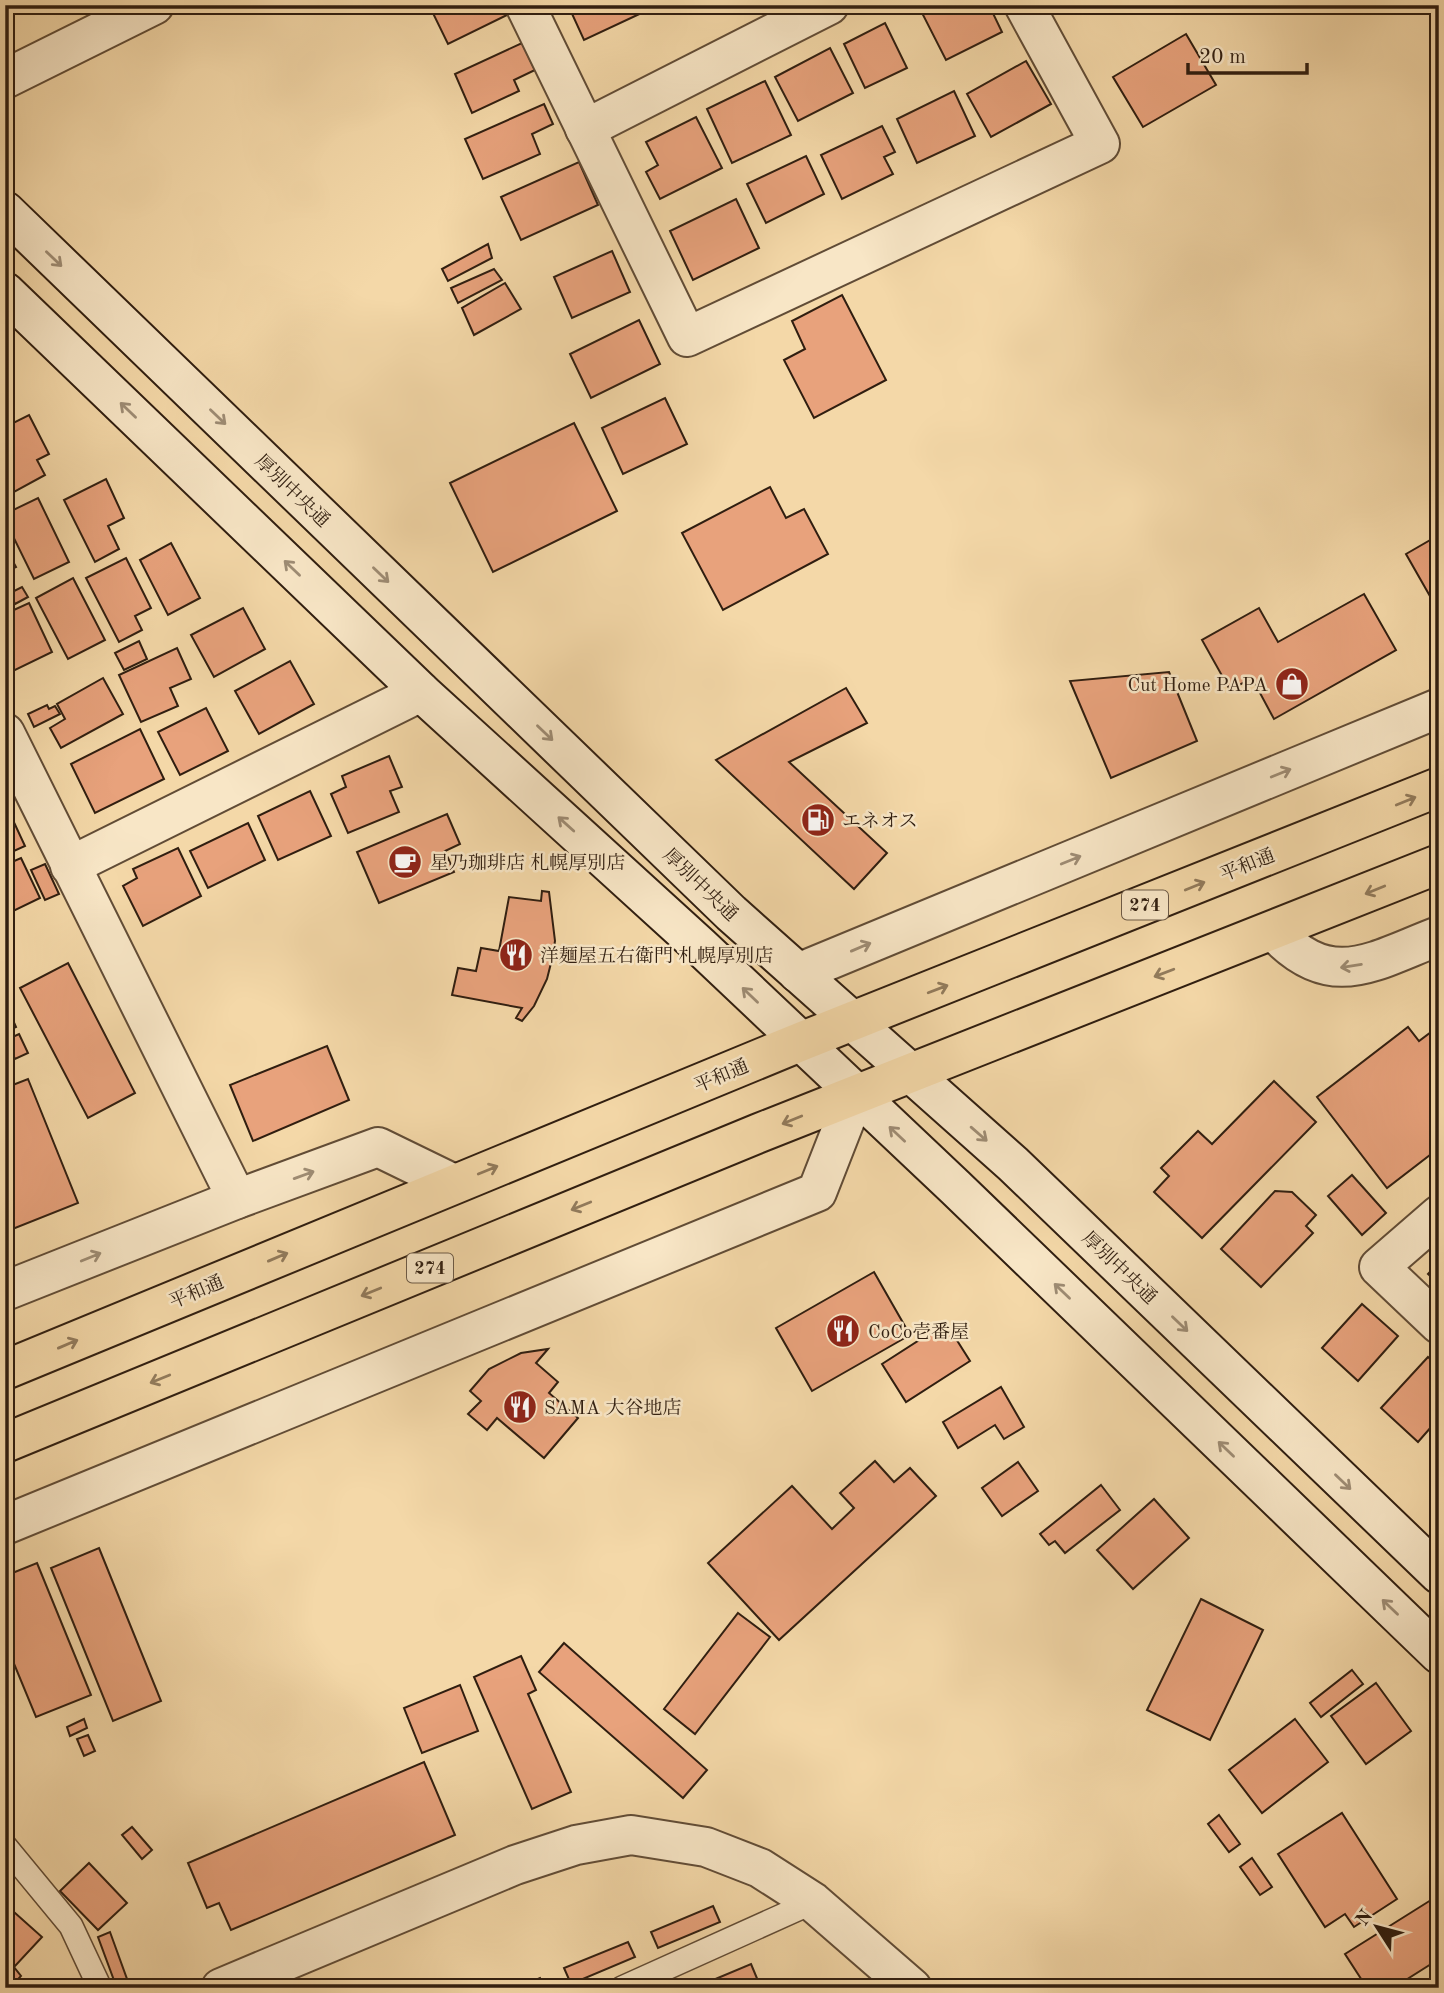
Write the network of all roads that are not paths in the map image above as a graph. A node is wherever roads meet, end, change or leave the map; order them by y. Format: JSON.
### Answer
{"nodes":[{"id":1,"x":154,"y":5,"type":"edge"},
{"id":2,"x":525,"y":5,"type":"edge"},
{"id":3,"x":830,"y":5,"type":"edge"},
{"id":4,"x":1024,"y":5,"type":"edge"},
{"id":5,"x":5,"y":79,"type":"edge"},
{"id":6,"x":585,"y":129,"type":"junction"},
{"id":7,"x":5,"y":211,"type":"edge"},
{"id":8,"x":5,"y":292,"type":"edge"},
{"id":9,"x":421,"y":692,"type":"junction"},
{"id":10,"x":1439,"y":708,"type":"edge"},
{"id":11,"x":5,"y":733,"type":"edge"},
{"id":12,"x":1439,"y":787,"type":"edge"},
{"id":13,"x":1439,"y":864,"type":"edge"},
{"id":14,"x":70,"y":866,"type":"junction"},
{"id":15,"x":1274,"y":931,"type":"junction"},
{"id":16,"x":1439,"y":936,"type":"edge"},
{"id":17,"x":798,"y":973,"type":"junction"},
{"id":18,"x":852,"y":1022,"type":"junction"},
{"id":19,"x":800,"y":1042,"type":"junction"},
{"id":20,"x":909,"y":1073,"type":"junction"},
{"id":21,"x":855,"y":1095,"type":"junction"},
{"id":22,"x":454,"y":1184,"type":"junction"},
{"id":23,"x":237,"y":1199,"type":"junction"},
{"id":24,"x":1439,"y":1215,"type":"edge"},
{"id":25,"x":5,"y":1291,"type":"edge"},
{"id":26,"x":1439,"y":1324,"type":"edge"},
{"id":27,"x":5,"y":1370,"type":"edge"},
{"id":28,"x":5,"y":1443,"type":"edge"},
{"id":29,"x":5,"y":1525,"type":"edge"},
{"id":30,"x":1439,"y":1574,"type":"edge"},
{"id":31,"x":1439,"y":1654,"type":"edge"},
{"id":32,"x":5,"y":1846,"type":"edge"},
{"id":33,"x":813,"y":1902,"type":"junction"},
{"id":34,"x":226,"y":1987,"type":"edge"},
{"id":35,"x":100,"y":1988,"type":"edge"},
{"id":36,"x":622,"y":1988,"type":"edge"},
{"id":37,"x":912,"y":1988,"type":"edge"}],
"edges":[{"from":1,"to":5,"type":"street"},
{"from":2,"to":6,"type":"street"},
{"from":3,"to":6,"type":"street"},
{"from":4,"to":6,"type":"street"},
{"from":7,"to":17,"type":"street","name":"厚別中央通","one_way":true},
{"from":9,"to":8,"type":"street","one_way":true},
{"from":9,"to":14,"type":"street"},
{"from":19,"to":9,"type":"street","one_way":true},
{"from":17,"to":10,"type":"street","one_way":true},
{"from":11,"to":14,"type":"street"},
{"from":18,"to":12,"type":"highway","name":"平和通","number":"274","one_way":true},
{"from":13,"to":15,"type":"highway","number":"274","one_way":true},
{"from":14,"to":23,"type":"street"},
{"from":16,"to":15,"type":"street","one_way":true},
{"from":15,"to":20,"type":"highway","number":"274","one_way":true},
{"from":17,"to":18,"type":"street","name":"厚別中央通"},
{"from":18,"to":19,"type":"highway","name":"平和通","number":"274"},
{"from":18,"to":20,"type":"street","name":"厚別中央通"},
{"from":19,"to":21,"type":"street"},
{"from":22,"to":19,"type":"highway","name":"平和通","number":"274","one_way":true},
{"from":20,"to":21,"type":"highway","number":"274"},
{"from":20,"to":30,"type":"street","name":"厚別中央通","one_way":true},
{"from":21,"to":28,"type":"highway","number":"274","one_way":true},
{"from":21,"to":29,"type":"street"},
{"from":31,"to":21,"type":"street","one_way":true},
{"from":23,"to":22,"type":"street","one_way":true},
{"from":27,"to":22,"type":"highway","name":"平和通","number":"274","one_way":true},
{"from":25,"to":23,"type":"street","one_way":true},
{"from":24,"to":26,"type":"street"},
{"from":32,"to":35,"type":"lane"},
{"from":33,"to":34,"type":"street"},
{"from":33,"to":36,"type":"lane"},
{"from":33,"to":37,"type":"street"}]}
